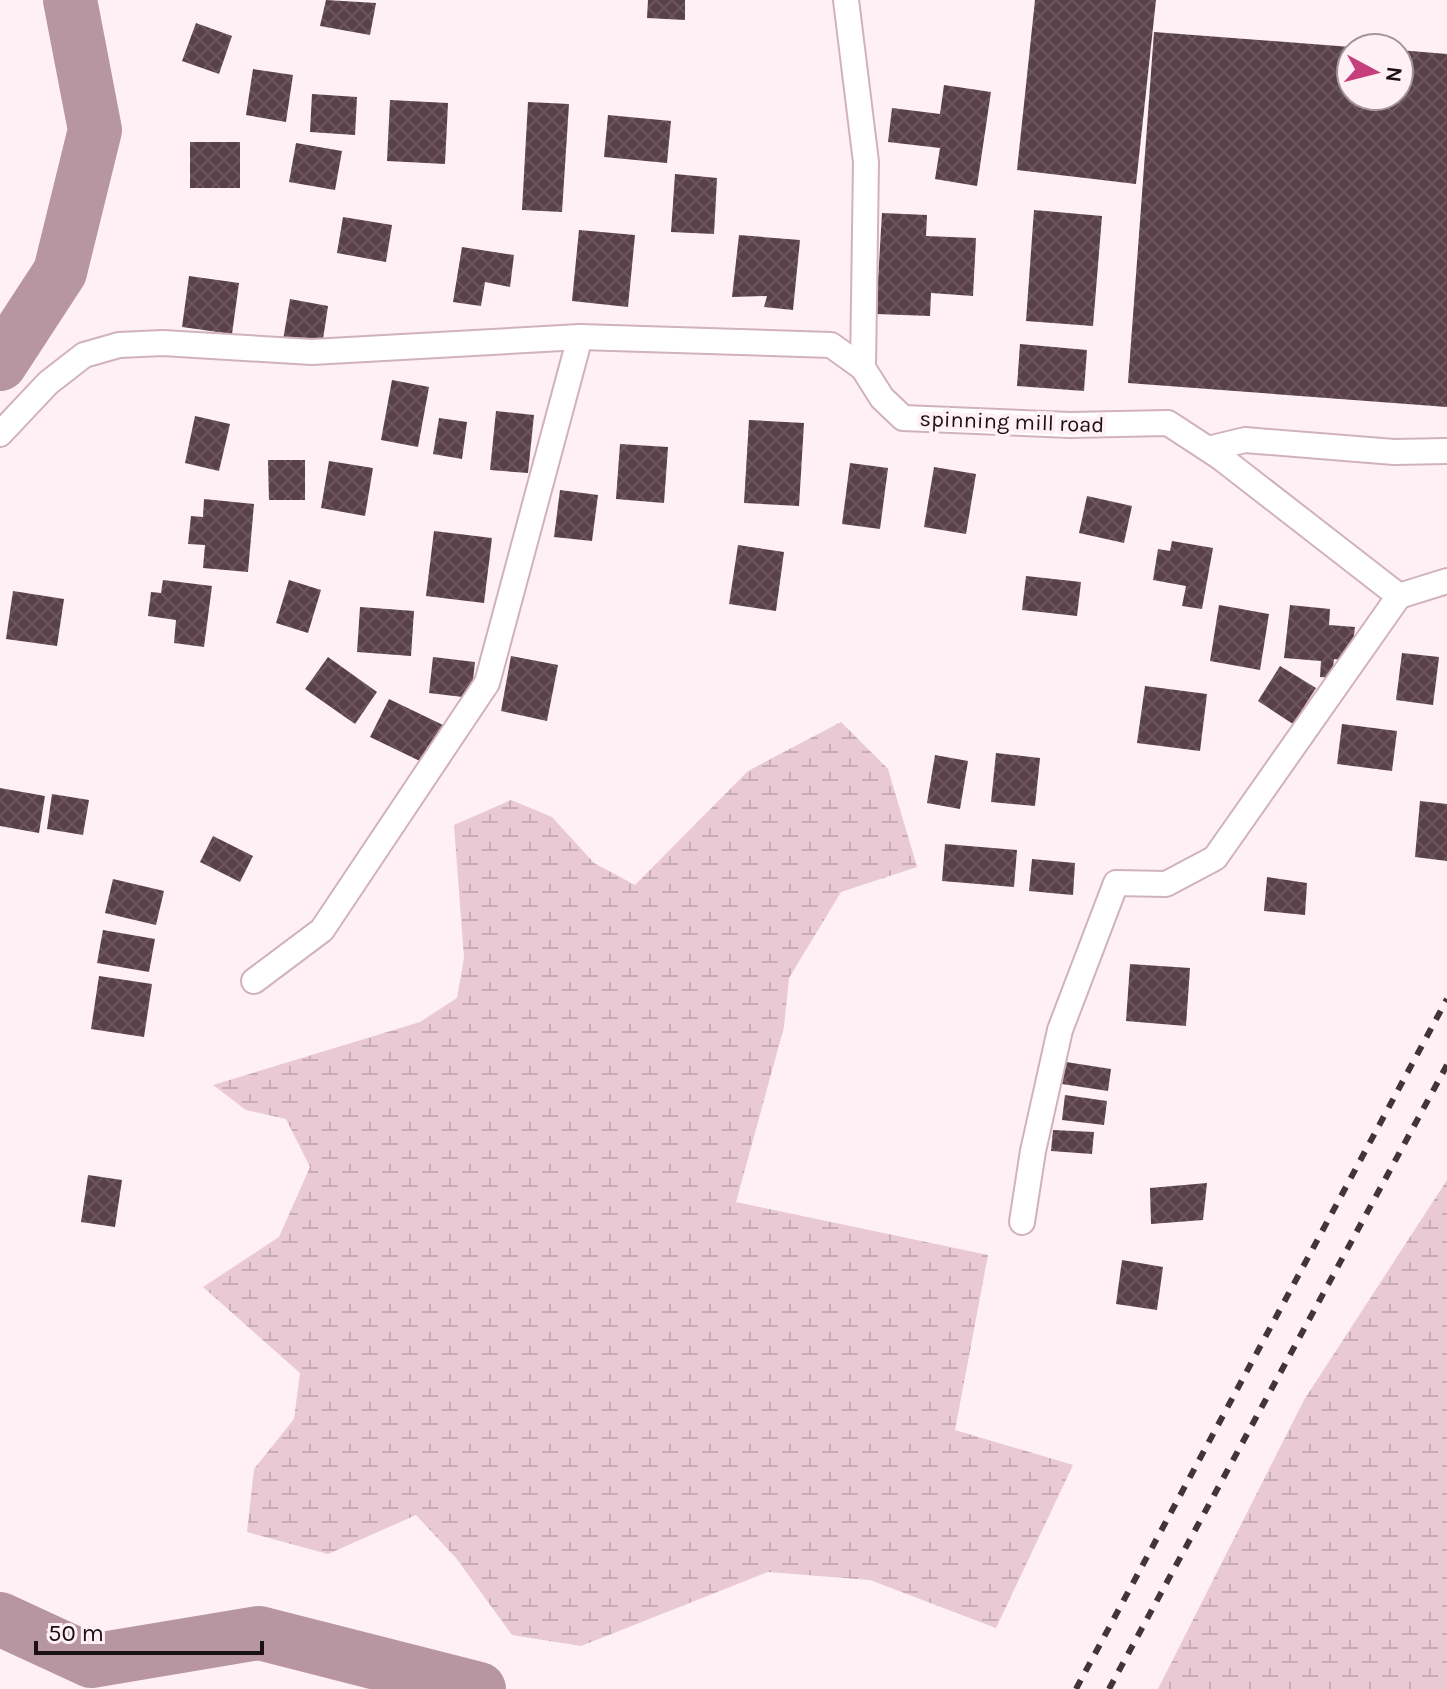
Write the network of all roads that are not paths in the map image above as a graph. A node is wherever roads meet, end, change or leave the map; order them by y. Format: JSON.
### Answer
{"nodes":[{"id":1,"x":846,"y":0,"type":"edge"},
{"id":2,"x":580,"y":337,"type":"junction"},
{"id":3,"x":863,"y":368,"type":"junction"},
{"id":4,"x":0,"y":434,"type":"edge"},
{"id":5,"x":1447,"y":451,"type":"edge"},
{"id":6,"x":1220,"y":457,"type":"junction"},
{"id":7,"x":1447,"y":581,"type":"edge"},
{"id":8,"x":1399,"y":596,"type":"junction"},
{"id":9,"x":254,"y":981,"type":"dead end"},
{"id":10,"x":1022,"y":1222,"type":"dead end"}],
"edges":[{"from":1,"to":3,"type":"street"},
{"from":2,"to":3,"type":"street"},
{"from":2,"to":4,"type":"street"},
{"from":2,"to":9,"type":"street"},
{"from":3,"to":6,"type":"street","name":"spinning mill road"},
{"from":5,"to":6,"type":"street"},
{"from":6,"to":8,"type":"street","name":"spinning mill road"},
{"from":7,"to":8,"type":"street"},
{"from":8,"to":10,"type":"street"}]}
